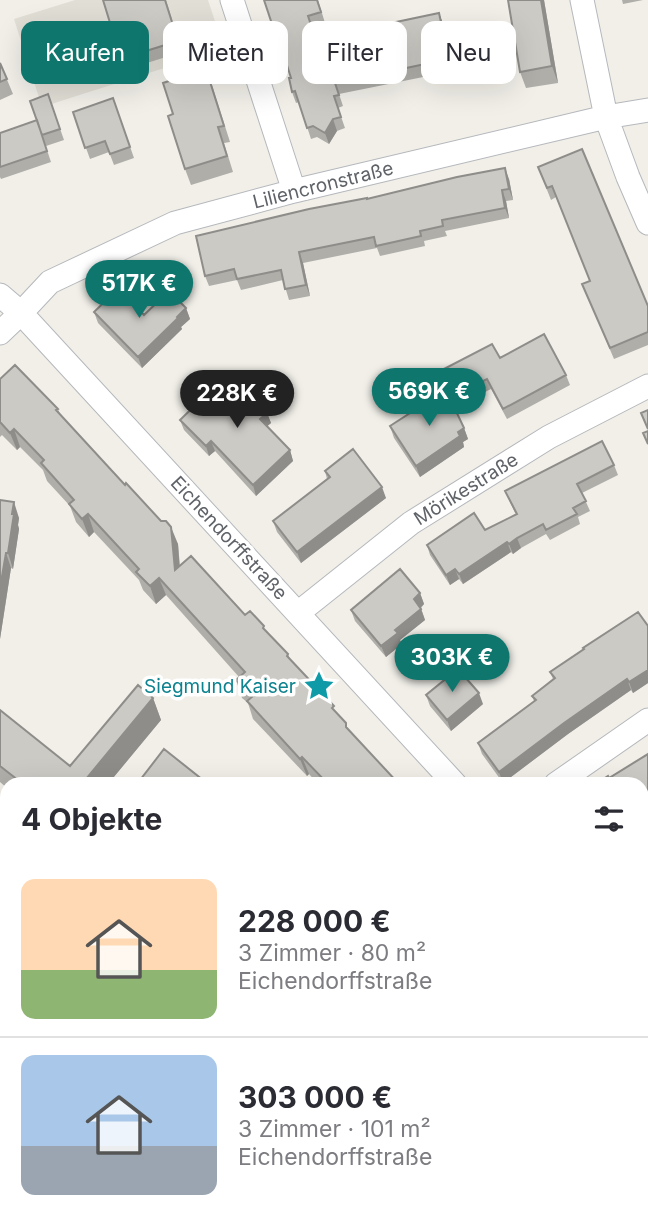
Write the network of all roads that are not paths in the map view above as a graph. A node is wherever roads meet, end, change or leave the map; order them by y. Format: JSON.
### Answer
{"nodes":[{"id":1,"x":232,"y":0,"type":"edge"},
{"id":2,"x":582,"y":0,"type":"edge"},
{"id":3,"x":648,"y":110,"type":"edge"},
{"id":4,"x":607,"y":117,"type":"junction"},
{"id":5,"x":294,"y":191,"type":"junction"},
{"id":6,"x":648,"y":223,"type":"edge"},
{"id":7,"x":0,"y":295,"type":"edge"},
{"id":8,"x":10,"y":313,"type":"edge"},
{"id":9,"x":0,"y":333,"type":"edge"},
{"id":10,"x":648,"y":386,"type":"edge"},
{"id":11,"x":298,"y":613,"type":"junction"},
{"id":12,"x":648,"y":720,"type":"edge"},
{"id":13,"x":448,"y":777,"type":"edge"},
{"id":14,"x":566,"y":777,"type":"edge"}],
"edges":[{"from":1,"to":5,"type":"street"},
{"from":2,"to":4,"type":"street"},
{"from":3,"to":4,"type":"street","name":"Liliencronstraße"},
{"from":4,"to":5,"type":"street","name":"Liliencronstraße"},
{"from":4,"to":6,"type":"street"},
{"from":5,"to":8,"type":"street","name":"Liliencronstraße"},
{"from":7,"to":8,"type":"street","name":"Eichendorffstraße"},
{"from":8,"to":9,"type":"street","name":"Liliencronstraße"},
{"from":8,"to":11,"type":"street","name":"Eichendorffstraße"},
{"from":10,"to":11,"type":"street","name":"Mörikestraße"},
{"from":11,"to":13,"type":"street","name":"Eichendorffstraße"},
{"from":12,"to":14,"type":"street"}]}
